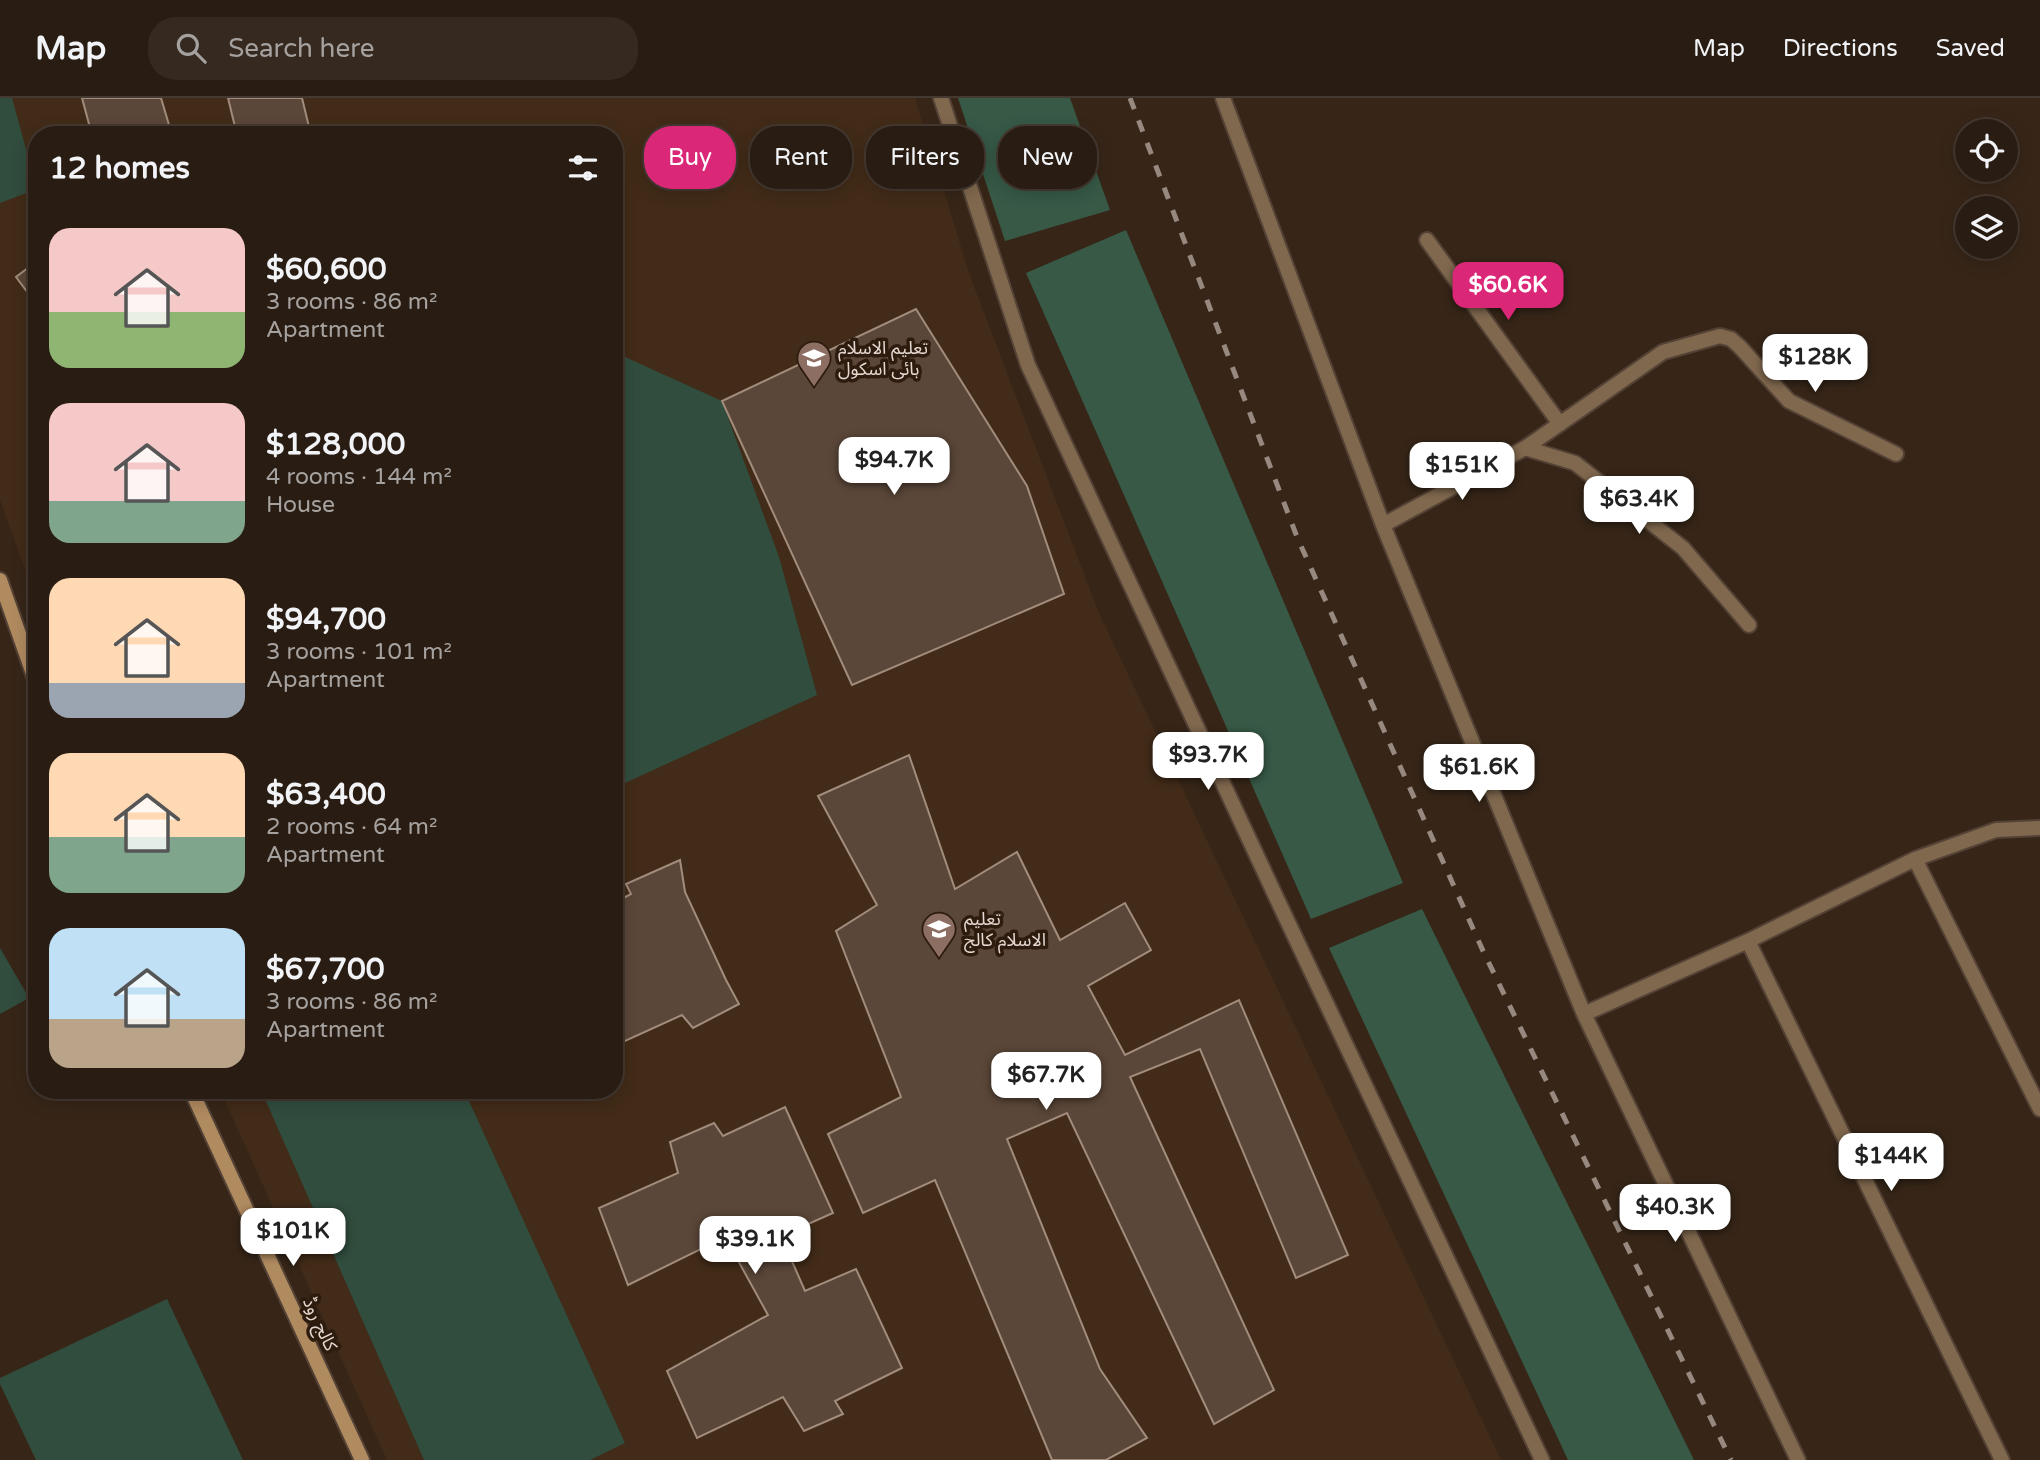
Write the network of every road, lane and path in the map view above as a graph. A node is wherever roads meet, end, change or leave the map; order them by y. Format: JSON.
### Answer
{"nodes":[{"id":1,"x":941,"y":98,"type":"edge"},
{"id":2,"x":1223,"y":98,"type":"edge"},
{"id":3,"x":1427,"y":240,"type":"dead end"},
{"id":4,"x":1560,"y":424,"type":"junction"},
{"id":5,"x":1525,"y":448,"type":"junction"},
{"id":6,"x":1896,"y":454,"type":"dead end"},
{"id":7,"x":1383,"y":525,"type":"junction"},
{"id":8,"x":0,"y":580,"type":"edge"},
{"id":9,"x":1749,"y":625,"type":"dead end"},
{"id":10,"x":28,"y":659,"type":"edge"},
{"id":11,"x":2040,"y":828,"type":"edge"},
{"id":12,"x":1915,"y":859,"type":"junction"},
{"id":13,"x":1748,"y":941,"type":"junction"},
{"id":14,"x":1584,"y":1014,"type":"junction"},
{"id":15,"x":195,"y":1099,"type":"edge"},
{"id":16,"x":2040,"y":1109,"type":"edge"},
{"id":17,"x":362,"y":1460,"type":"edge"},
{"id":18,"x":1542,"y":1460,"type":"edge"},
{"id":19,"x":1798,"y":1460,"type":"edge"},
{"id":20,"x":2002,"y":1460,"type":"edge"}],
"edges":[{"from":1,"to":18,"type":"street"},
{"from":2,"to":7,"type":"street"},
{"from":3,"to":4,"type":"street"},
{"from":4,"to":5,"type":"street"},
{"from":4,"to":6,"type":"street"},
{"from":5,"to":7,"type":"street"},
{"from":5,"to":9,"type":"street"},
{"from":7,"to":14,"type":"street"},
{"from":8,"to":10,"type":"main road"},
{"from":11,"to":12,"type":"street"},
{"from":12,"to":13,"type":"street"},
{"from":12,"to":16,"type":"street"},
{"from":13,"to":14,"type":"street"},
{"from":13,"to":20,"type":"street"},
{"from":14,"to":19,"type":"street"},
{"from":15,"to":17,"type":"main road","name":"کالج روڈ"}]}
